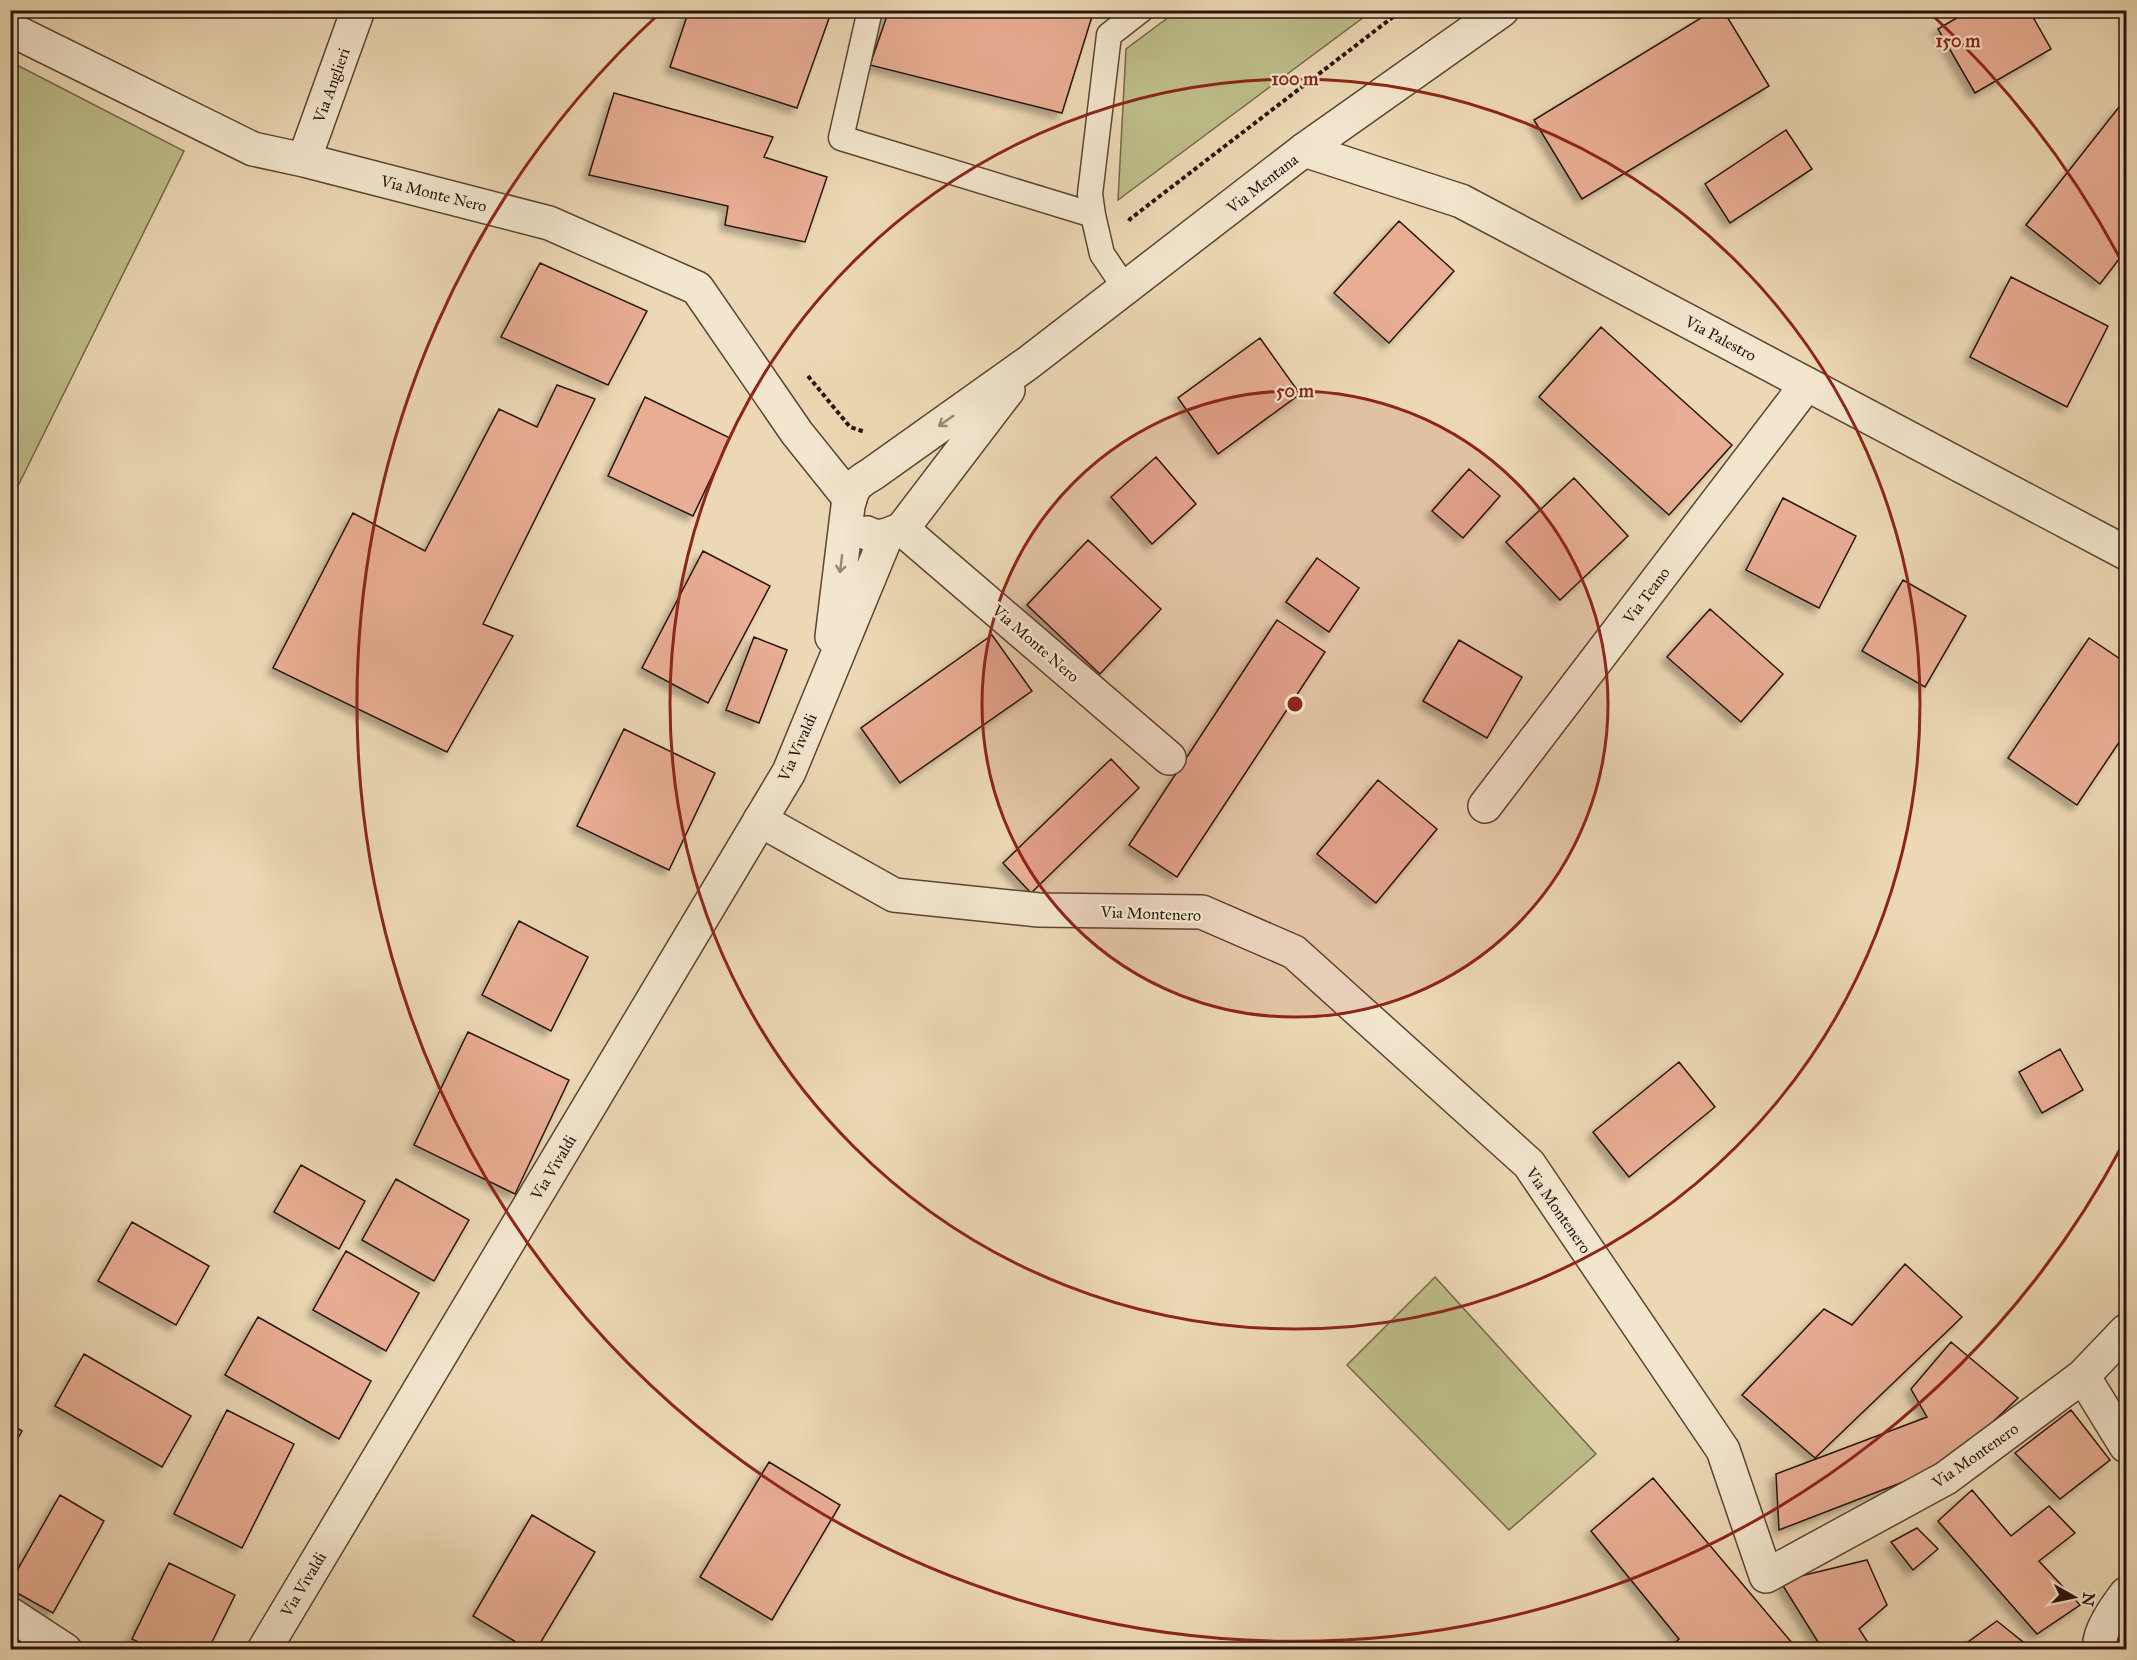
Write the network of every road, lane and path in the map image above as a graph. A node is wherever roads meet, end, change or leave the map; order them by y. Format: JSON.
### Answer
{"nodes":[{"id":1,"x":358,"y":10,"type":"edge"},
{"id":2,"x":870,"y":10,"type":"edge"},
{"id":3,"x":1141,"y":10,"type":"edge"},
{"id":4,"x":1402,"y":10,"type":"edge"},
{"id":5,"x":1502,"y":10,"type":"edge"},
{"id":6,"x":10,"y":29,"type":"edge"},
{"id":7,"x":1304,"y":150,"type":"junction"},
{"id":8,"x":304,"y":160,"type":"junction"},
{"id":9,"x":1093,"y":215,"type":"junction"},
{"id":10,"x":1116,"y":275,"type":"junction"},
{"id":11,"x":1028,"y":363,"type":"junction"},
{"id":12,"x":805,"y":373,"type":"dead end"},
{"id":13,"x":1807,"y":384,"type":"junction"},
{"id":14,"x":873,"y":426,"type":"dead end"},
{"id":15,"x":860,"y":489,"type":"junction"},
{"id":16,"x":900,"y":527,"type":"junction"},
{"id":17,"x":2127,"y":553,"type":"edge"},
{"id":18,"x":827,"y":677,"type":"junction"},
{"id":19,"x":1169,"y":758,"type":"dead end"},
{"id":20,"x":1485,"y":806,"type":"dead end"},
{"id":21,"x":760,"y":820,"type":"junction"},
{"id":22,"x":2127,"y":1331,"type":"edge"},
{"id":23,"x":2083,"y":1376,"type":"junction"},
{"id":24,"x":2127,"y":1446,"type":"edge"},
{"id":25,"x":2127,"y":1594,"type":"edge"},
{"id":26,"x":10,"y":1614,"type":"edge"},
{"id":27,"x":64,"y":1650,"type":"edge"},
{"id":28,"x":264,"y":1650,"type":"edge"},
{"id":29,"x":2100,"y":1650,"type":"edge"}],
"edges":[{"from":1,"to":8,"type":"street","name":"Via Anglieri"},
{"from":2,"to":9,"type":"lane"},
{"from":3,"to":9,"type":"lane"},
{"from":4,"to":10,"type":"path"},
{"from":5,"to":7,"type":"street","name":"Via Mentana"},
{"from":6,"to":8,"type":"street","name":"Via Monte Nero"},
{"from":7,"to":10,"type":"street","name":"Via Mentana"},
{"from":7,"to":13,"type":"street","name":"Via Palestro"},
{"from":8,"to":15,"type":"street","name":"Via Monte Nero"},
{"from":9,"to":10,"type":"lane"},
{"from":10,"to":11,"type":"street","name":"Via Mentana"},
{"from":11,"to":15,"type":"street","name":"Via Mentana","one_way":true},
{"from":11,"to":16,"type":"street","name":"Via Mentana"},
{"from":12,"to":14,"type":"path"},
{"from":13,"to":17,"type":"street","name":"Via Palestro"},
{"from":13,"to":20,"type":"street","name":"Via Teano"},
{"from":15,"to":16,"type":"street"},
{"from":15,"to":16,"type":"street"},
{"from":15,"to":18,"type":"street","name":"Via Vivaldi","one_way":true},
{"from":16,"to":18,"type":"street","name":"Via Vivaldi"},
{"from":16,"to":19,"type":"street","name":"Via Monte Nero"},
{"from":18,"to":21,"type":"street","name":"Via Vivaldi"},
{"from":21,"to":23,"type":"street","name":"Via Montenero"},
{"from":21,"to":28,"type":"street","name":"Via Vivaldi"},
{"from":22,"to":23,"type":"street","name":"Via Montenero"},
{"from":23,"to":24,"type":"street"},
{"from":25,"to":29,"type":"street"},
{"from":26,"to":27,"type":"street"}]}
